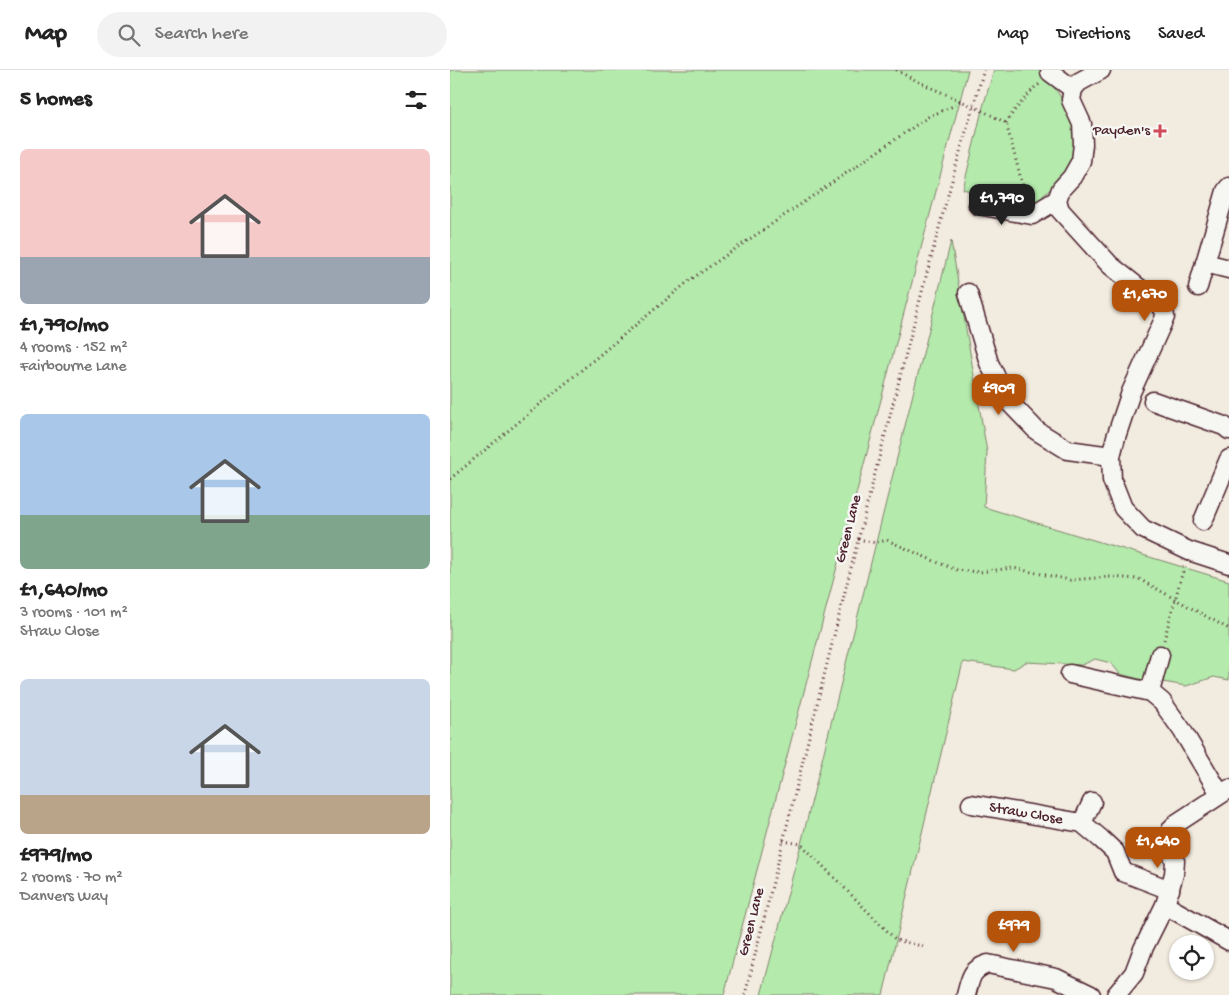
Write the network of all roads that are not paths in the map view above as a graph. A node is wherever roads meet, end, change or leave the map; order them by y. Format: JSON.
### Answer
{"nodes":[{"id":1,"x":1102,"y":70,"type":"edge"},
{"id":2,"x":1052,"y":73,"type":"road end"},
{"id":3,"x":1073,"y":90,"type":"junction"},
{"id":4,"x":1229,"y":186,"type":"edge"},
{"id":5,"x":1057,"y":200,"type":"junction"},
{"id":6,"x":978,"y":205,"type":"dead end"},
{"id":7,"x":1205,"y":263,"type":"junction"},
{"id":8,"x":1229,"y":269,"type":"edge"},
{"id":9,"x":1198,"y":288,"type":"dead end"},
{"id":10,"x":968,"y":293,"type":"dead end"},
{"id":11,"x":1153,"y":401,"type":"dead end"},
{"id":12,"x":1229,"y":430,"type":"edge"},
{"id":13,"x":1111,"y":456,"type":"junction"},
{"id":14,"x":1229,"y":459,"type":"edge"},
{"id":15,"x":1203,"y":521,"type":"dead end"},
{"id":16,"x":1229,"y":564,"type":"edge"},
{"id":17,"x":1160,"y":656,"type":"road end"},
{"id":18,"x":1070,"y":674,"type":"dead end"},
{"id":19,"x":1150,"y":692,"type":"junction"},
{"id":20,"x":1225,"y":791,"type":"edge"},
{"id":21,"x":1092,"y":802,"type":"dead end"},
{"id":22,"x":971,"y":804,"type":"dead end"},
{"id":23,"x":1082,"y":823,"type":"junction"},
{"id":24,"x":1167,"y":898,"type":"junction"},
{"id":25,"x":1229,"y":941,"type":"edge"},
{"id":26,"x":966,"y":995,"type":"edge"},
{"id":27,"x":1091,"y":995,"type":"edge"},
{"id":28,"x":1116,"y":995,"type":"edge"}],
"edges":[{"from":1,"to":3,"type":"street"},
{"from":2,"to":3,"type":"street"},
{"from":3,"to":5,"type":"street"},
{"from":4,"to":7,"type":"street"},
{"from":5,"to":6,"type":"street"},
{"from":5,"to":13,"type":"street"},
{"from":7,"to":8,"type":"street"},
{"from":7,"to":9,"type":"street"},
{"from":10,"to":13,"type":"street"},
{"from":11,"to":12,"type":"street"},
{"from":13,"to":16,"type":"street"},
{"from":14,"to":15,"type":"street"},
{"from":17,"to":19,"type":"street"},
{"from":18,"to":19,"type":"street"},
{"from":19,"to":20,"type":"street"},
{"from":20,"to":24,"type":"street"},
{"from":21,"to":23,"type":"street","name":"Straw Close"},
{"from":22,"to":23,"type":"street","name":"Straw Close"},
{"from":23,"to":24,"type":"street","name":"Straw Close"},
{"from":24,"to":25,"type":"street","name":"Straw Close"},
{"from":24,"to":28,"type":"street"},
{"from":26,"to":27,"type":"street"}]}
